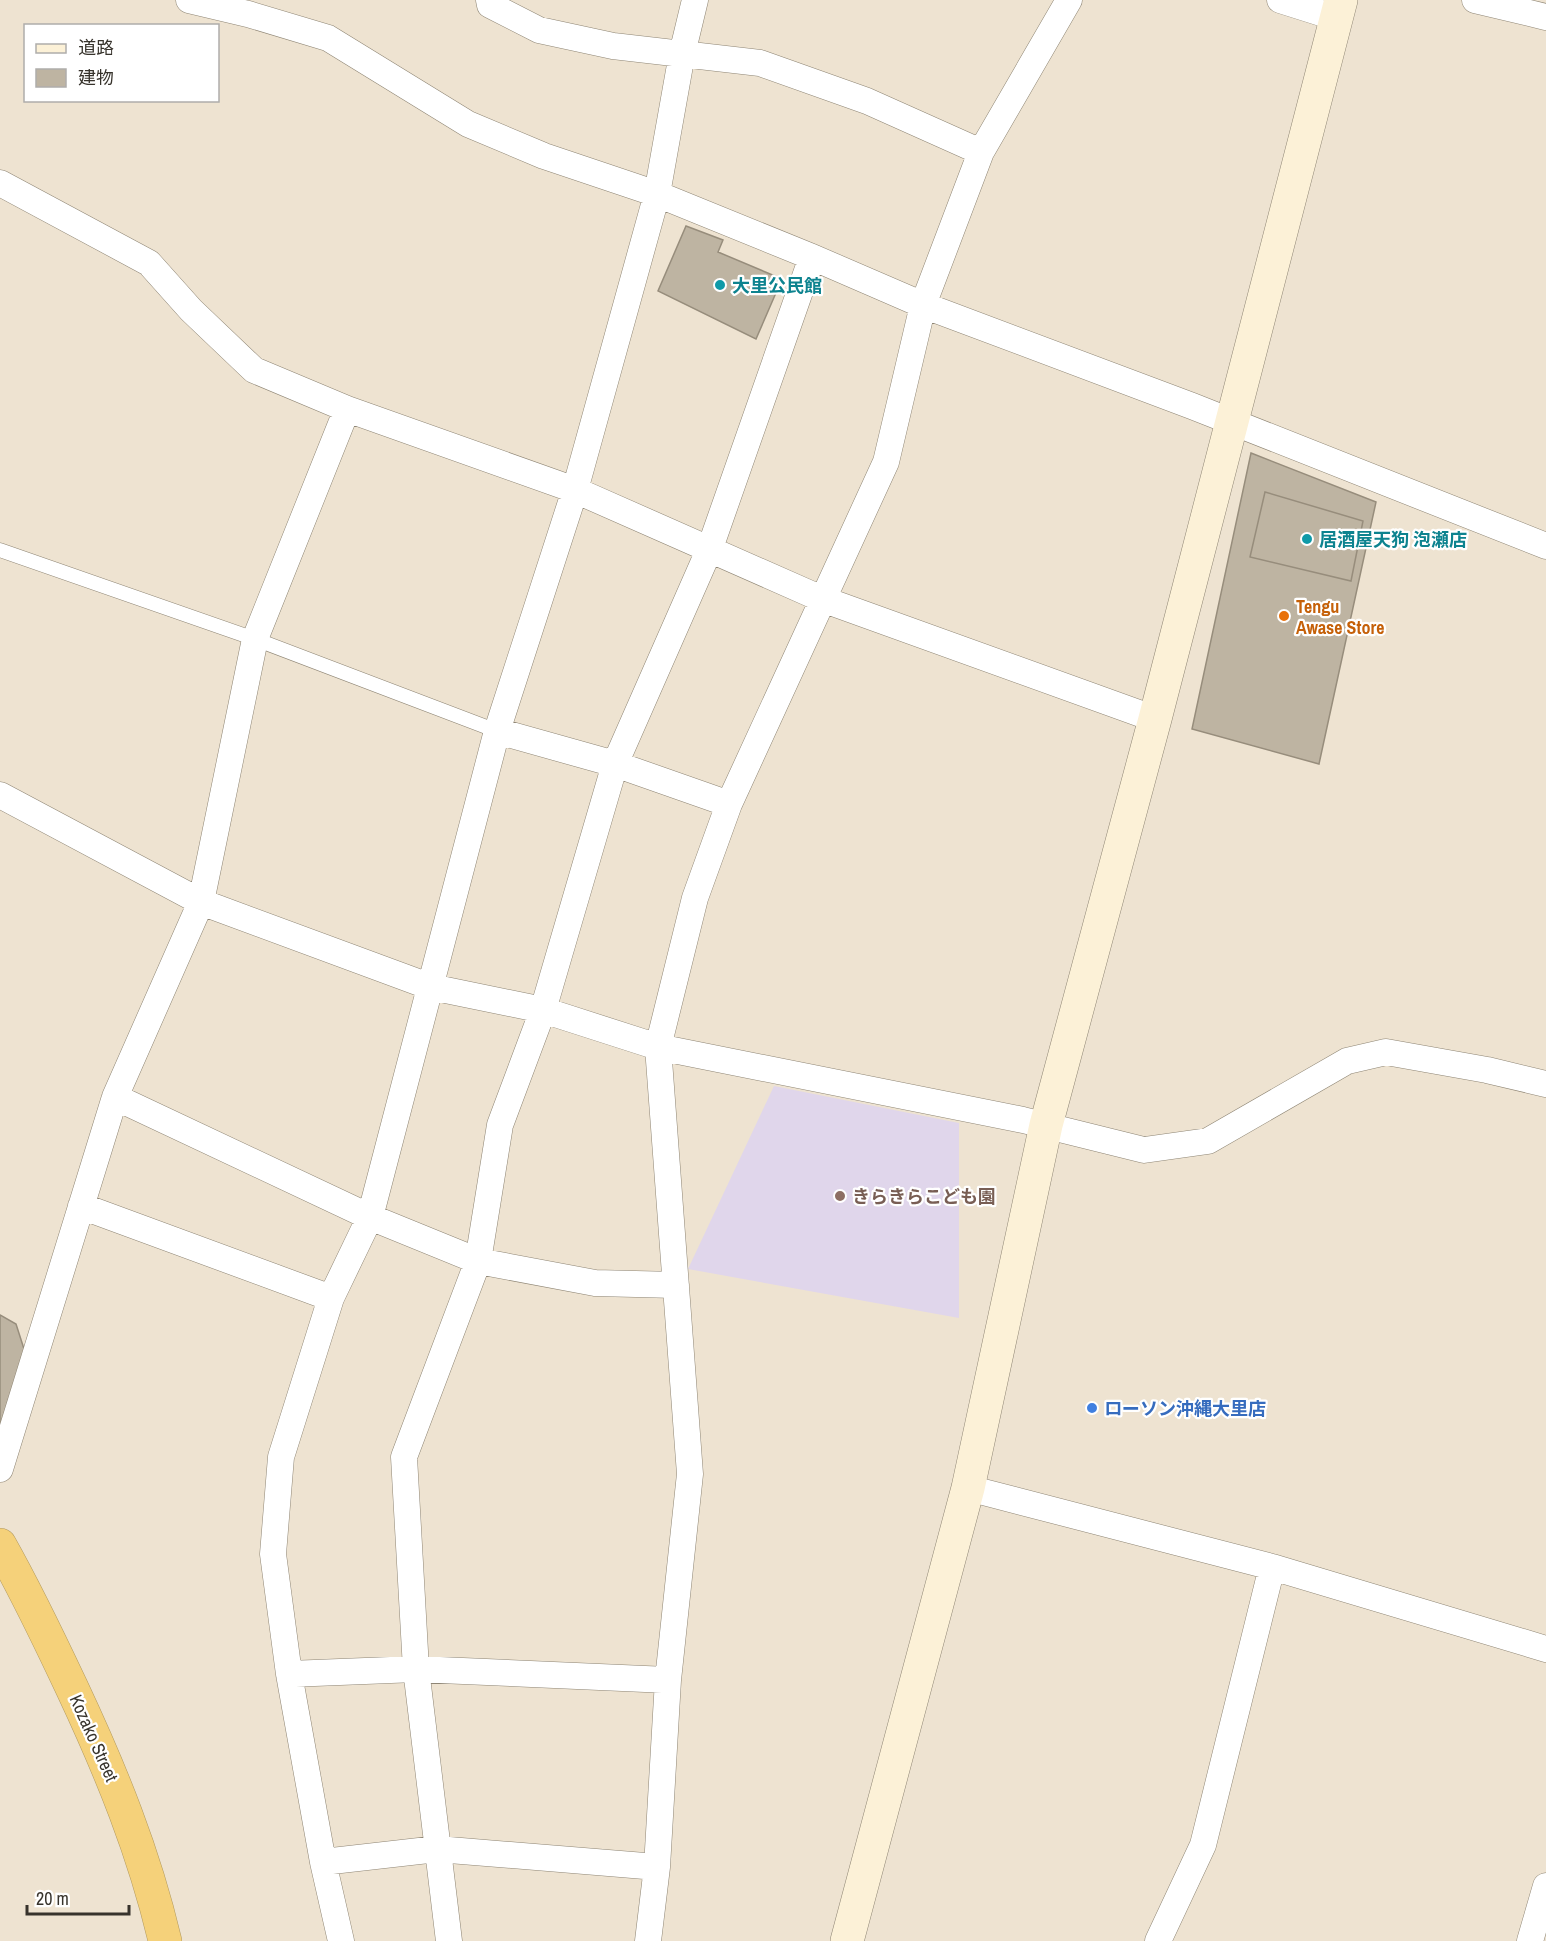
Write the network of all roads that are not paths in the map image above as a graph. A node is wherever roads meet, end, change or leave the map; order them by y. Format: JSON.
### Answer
{"nodes":[{"id":1,"x":189,"y":0,"type":"edge"},
{"id":2,"x":489,"y":0,"type":"edge"},
{"id":3,"x":695,"y":0,"type":"edge"},
{"id":4,"x":1069,"y":0,"type":"edge"},
{"id":5,"x":1280,"y":0,"type":"edge"},
{"id":6,"x":1475,"y":0,"type":"edge"},
{"id":7,"x":1339,"y":9,"type":"edge"},
{"id":8,"x":1546,"y":17,"type":"edge"},
{"id":9,"x":682,"y":54,"type":"junction"},
{"id":10,"x":981,"y":152,"type":"junction"},
{"id":11,"x":0,"y":183,"type":"edge"},
{"id":12,"x":657,"y":194,"type":"junction"},
{"id":13,"x":812,"y":257,"type":"junction"},
{"id":14,"x":923,"y":305,"type":"junction"},
{"id":15,"x":347,"y":409,"type":"junction"},
{"id":16,"x":1232,"y":423,"type":"junction"},
{"id":17,"x":575,"y":490,"type":"junction"},
{"id":18,"x":1546,"y":546,"type":"edge"},
{"id":19,"x":710,"y":548,"type":"junction"},
{"id":20,"x":0,"y":550,"type":"edge"},
{"id":21,"x":822,"y":598,"type":"junction"},
{"id":22,"x":255,"y":639,"type":"junction"},
{"id":23,"x":1155,"y":719,"type":"junction"},
{"id":24,"x":497,"y":731,"type":"junction"},
{"id":25,"x":615,"y":764,"type":"junction"},
{"id":26,"x":0,"y":795,"type":"edge"},
{"id":27,"x":729,"y":804,"type":"junction"},
{"id":28,"x":201,"y":902,"type":"junction"},
{"id":29,"x":431,"y":987,"type":"junction"},
{"id":30,"x":543,"y":1010,"type":"junction"},
{"id":31,"x":658,"y":1047,"type":"junction"},
{"id":32,"x":1546,"y":1084,"type":"edge"},
{"id":33,"x":115,"y":1096,"type":"junction"},
{"id":34,"x":1046,"y":1125,"type":"junction"},
{"id":35,"x":81,"y":1206,"type":"junction"},
{"id":36,"x":370,"y":1217,"type":"junction"},
{"id":37,"x":478,"y":1261,"type":"junction"},
{"id":38,"x":676,"y":1285,"type":"junction"},
{"id":39,"x":331,"y":1298,"type":"junction"},
{"id":40,"x":0,"y":1470,"type":"edge"},
{"id":41,"x":968,"y":1488,"type":"junction"},
{"id":42,"x":0,"y":1545,"type":"edge"},
{"id":43,"x":1272,"y":1567,"type":"junction"},
{"id":44,"x":1546,"y":1649,"type":"edge"},
{"id":45,"x":416,"y":1669,"type":"junction"},
{"id":46,"x":290,"y":1674,"type":"junction"},
{"id":47,"x":668,"y":1680,"type":"junction"},
{"id":48,"x":437,"y":1849,"type":"junction"},
{"id":49,"x":323,"y":1862,"type":"junction"},
{"id":50,"x":657,"y":1867,"type":"junction"},
{"id":51,"x":1546,"y":1886,"type":"edge"},
{"id":52,"x":165,"y":1941,"type":"edge"},
{"id":53,"x":340,"y":1941,"type":"edge"},
{"id":54,"x":449,"y":1941,"type":"edge"},
{"id":55,"x":648,"y":1941,"type":"edge"},
{"id":56,"x":847,"y":1941,"type":"edge"},
{"id":57,"x":1158,"y":1941,"type":"edge"},
{"id":58,"x":1530,"y":1941,"type":"edge"}],
"edges":[{"from":1,"to":12,"type":"street"},
{"from":2,"to":9,"type":"street"},
{"from":3,"to":9,"type":"street"},
{"from":4,"to":10,"type":"street"},
{"from":5,"to":7,"type":"street"},
{"from":6,"to":8,"type":"street"},
{"from":7,"to":16,"type":"street"},
{"from":9,"to":10,"type":"street"},
{"from":9,"to":12,"type":"street"},
{"from":10,"to":14,"type":"street"},
{"from":11,"to":15,"type":"street"},
{"from":12,"to":13,"type":"street"},
{"from":12,"to":17,"type":"street"},
{"from":13,"to":14,"type":"street"},
{"from":13,"to":19,"type":"street"},
{"from":14,"to":16,"type":"street"},
{"from":14,"to":21,"type":"street"},
{"from":15,"to":17,"type":"street"},
{"from":15,"to":22,"type":"street"},
{"from":16,"to":18,"type":"street"},
{"from":16,"to":23,"type":"street"},
{"from":17,"to":19,"type":"street"},
{"from":17,"to":24,"type":"street"},
{"from":19,"to":21,"type":"street"},
{"from":19,"to":25,"type":"street"},
{"from":20,"to":22,"type":"lane"},
{"from":21,"to":23,"type":"street"},
{"from":21,"to":27,"type":"street"},
{"from":22,"to":24,"type":"lane"},
{"from":22,"to":28,"type":"street"},
{"from":23,"to":34,"type":"street"},
{"from":24,"to":25,"type":"street"},
{"from":24,"to":29,"type":"street"},
{"from":25,"to":27,"type":"street"},
{"from":25,"to":30,"type":"street"},
{"from":26,"to":28,"type":"street"},
{"from":27,"to":31,"type":"street"},
{"from":28,"to":29,"type":"street"},
{"from":28,"to":33,"type":"street"},
{"from":29,"to":30,"type":"street"},
{"from":29,"to":36,"type":"street"},
{"from":30,"to":31,"type":"street"},
{"from":30,"to":37,"type":"street"},
{"from":31,"to":34,"type":"street"},
{"from":31,"to":38,"type":"street"},
{"from":32,"to":34,"type":"street"},
{"from":33,"to":35,"type":"street"},
{"from":33,"to":36,"type":"street"},
{"from":34,"to":41,"type":"street"},
{"from":35,"to":39,"type":"street"},
{"from":35,"to":40,"type":"street"},
{"from":36,"to":37,"type":"street"},
{"from":36,"to":39,"type":"street"},
{"from":37,"to":38,"type":"street"},
{"from":37,"to":45,"type":"street"},
{"from":38,"to":47,"type":"street"},
{"from":39,"to":46,"type":"street"},
{"from":41,"to":43,"type":"street"},
{"from":41,"to":56,"type":"street"},
{"from":42,"to":52,"type":"highway","name":"Kozako Street"},
{"from":43,"to":44,"type":"street"},
{"from":43,"to":57,"type":"street"},
{"from":45,"to":46,"type":"street"},
{"from":45,"to":47,"type":"street"},
{"from":45,"to":48,"type":"street"},
{"from":46,"to":49,"type":"street"},
{"from":47,"to":50,"type":"street"},
{"from":48,"to":49,"type":"street"},
{"from":48,"to":50,"type":"street"},
{"from":48,"to":54,"type":"street"},
{"from":49,"to":53,"type":"street"},
{"from":50,"to":55,"type":"street"},
{"from":51,"to":58,"type":"street"}]}
